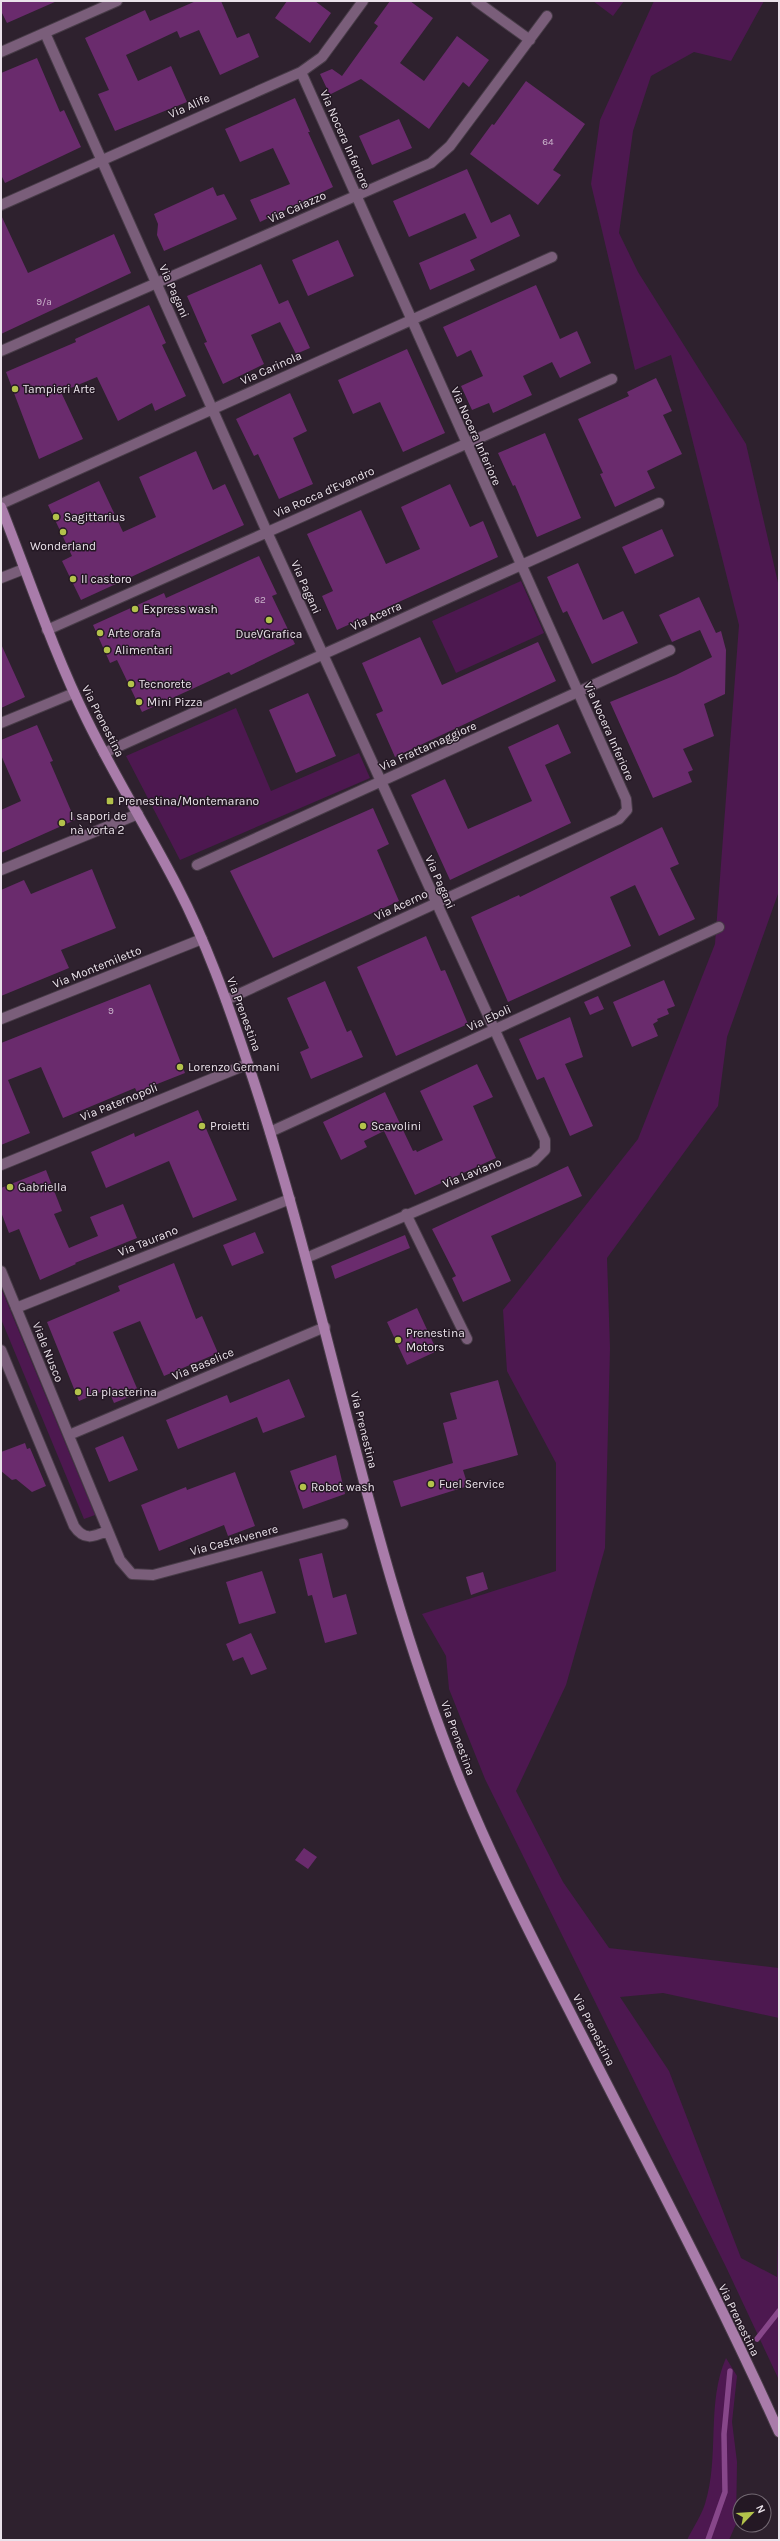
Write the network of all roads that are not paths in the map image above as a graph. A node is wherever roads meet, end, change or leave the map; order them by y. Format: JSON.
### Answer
{"nodes":[{"id":1,"x":117,"y":1,"type":"edge"},
{"id":2,"x":363,"y":1,"type":"edge"},
{"id":3,"x":476,"y":1,"type":"edge"},
{"id":4,"x":547,"y":16,"type":"dead end"},
{"id":5,"x":45,"y":33,"type":"junction"},
{"id":6,"x":530,"y":40,"type":"junction"},
{"id":7,"x":1,"y":52,"type":"edge"},
{"id":8,"x":301,"y":72,"type":"junction"},
{"id":9,"x":101,"y":159,"type":"junction"},
{"id":10,"x":356,"y":195,"type":"junction"},
{"id":11,"x":1,"y":205,"type":"edge"},
{"id":12,"x":552,"y":257,"type":"dead end"},
{"id":13,"x":156,"y":283,"type":"junction"},
{"id":14,"x":410,"y":320,"type":"junction"},
{"id":15,"x":1,"y":351,"type":"edge"},
{"id":16,"x":612,"y":379,"type":"dead end"},
{"id":17,"x":211,"y":408,"type":"junction"},
{"id":18,"x":466,"y":444,"type":"junction"},
{"id":19,"x":659,"y":503,"type":"dead end"},
{"id":20,"x":1,"y":505,"type":"edge"},
{"id":21,"x":267,"y":532,"type":"junction"},
{"id":22,"x":520,"y":565,"type":"junction"},
{"id":23,"x":24,"y":568,"type":"junction"},
{"id":24,"x":1,"y":578,"type":"edge"},
{"id":25,"x":47,"y":630,"type":"junction"},
{"id":26,"x":670,"y":650,"type":"dead end"},
{"id":27,"x":323,"y":655,"type":"junction"},
{"id":28,"x":577,"y":692,"type":"junction"},
{"id":29,"x":74,"y":693,"type":"junction"},
{"id":30,"x":1,"y":723,"type":"edge"},
{"id":31,"x":104,"y":753,"type":"junction"},
{"id":32,"x":381,"y":782,"type":"junction"},
{"id":33,"x":627,"y":810,"type":"joint"},
{"id":34,"x":138,"y":814,"type":"junction"},
{"id":35,"x":197,"y":865,"type":"dead end"},
{"id":36,"x":1,"y":870,"type":"edge"},
{"id":37,"x":436,"y":904,"type":"junction"},
{"id":38,"x":719,"y":927,"type":"dead end"},
{"id":39,"x":202,"y":939,"type":"junction"},
{"id":40,"x":226,"y":1000,"type":"junction"},
{"id":41,"x":1,"y":1019,"type":"edge"},
{"id":42,"x":494,"y":1031,"type":"junction"},
{"id":43,"x":248,"y":1064,"type":"junction"},
{"id":44,"x":270,"y":1132,"type":"junction"},
{"id":45,"x":545,"y":1150,"type":"joint"},
{"id":46,"x":1,"y":1165,"type":"edge"},
{"id":47,"x":290,"y":1199,"type":"junction"},
{"id":48,"x":406,"y":1214,"type":"junction"},
{"id":49,"x":306,"y":1258,"type":"junction"},
{"id":50,"x":1,"y":1271,"type":"edge"},
{"id":51,"x":16,"y":1308,"type":"junction"},
{"id":52,"x":325,"y":1327,"type":"junction"},
{"id":53,"x":467,"y":1340,"type":"dead end"},
{"id":54,"x":1,"y":1350,"type":"edge"},
{"id":55,"x":69,"y":1435,"type":"junction"},
{"id":56,"x":342,"y":1524,"type":"dead end"},
{"id":57,"x":107,"y":1531,"type":"junction"},
{"id":58,"x":132,"y":1574,"type":"joint"},
{"id":59,"x":779,"y":2432,"type":"edge"}],
"edges":[{"from":1,"to":5,"type":"street"},
{"from":2,"to":8,"type":"street","name":"Via Alife"},
{"from":3,"to":6,"type":"street"},
{"from":4,"to":6,"type":"street","name":"Via Caiazzo"},
{"from":5,"to":7,"type":"street"},
{"from":5,"to":9,"type":"street","name":"Via Pagani"},
{"from":6,"to":10,"type":"street","name":"Via Caiazzo"},
{"from":8,"to":9,"type":"street","name":"Via Alife"},
{"from":8,"to":10,"type":"street","name":"Via Nocera Inferiore"},
{"from":9,"to":11,"type":"street","name":"Via Alife"},
{"from":9,"to":13,"type":"street","name":"Via Pagani"},
{"from":10,"to":13,"type":"street","name":"Via Caiazzo"},
{"from":10,"to":14,"type":"street","name":"Via Nocera Inferiore"},
{"from":12,"to":14,"type":"street","name":"Via Carinola"},
{"from":13,"to":15,"type":"street","name":"Via Caiazzo"},
{"from":13,"to":17,"type":"street","name":"Via Pagani"},
{"from":14,"to":17,"type":"street","name":"Via Carinola"},
{"from":14,"to":18,"type":"street","name":"Via Nocera Inferiore"},
{"from":16,"to":18,"type":"street","name":"Via Rocca d'Evandro"},
{"from":17,"to":20,"type":"street","name":"Via Carinola"},
{"from":17,"to":21,"type":"street","name":"Via Pagani"},
{"from":18,"to":21,"type":"street","name":"Via Rocca d'Evandro"},
{"from":18,"to":22,"type":"street","name":"Via Nocera Inferiore"},
{"from":19,"to":22,"type":"street","name":"Via Acerra"},
{"from":20,"to":23,"type":"main road","name":"Via Prenestina"},
{"from":21,"to":25,"type":"street","name":"Via Rocca d'Evandro"},
{"from":21,"to":27,"type":"street","name":"Via Pagani"},
{"from":22,"to":27,"type":"street","name":"Via Acerra"},
{"from":22,"to":28,"type":"street","name":"Via Nocera Inferiore"},
{"from":23,"to":24,"type":"street"},
{"from":23,"to":25,"type":"main road","name":"Via Prenestina"},
{"from":25,"to":29,"type":"main road","name":"Via Prenestina"},
{"from":26,"to":28,"type":"street","name":"Via Frattamaggiore"},
{"from":27,"to":31,"type":"street","name":"Via Acerra"},
{"from":27,"to":32,"type":"street","name":"Via Pagani"},
{"from":28,"to":32,"type":"street","name":"Via Frattamaggiore"},
{"from":28,"to":33,"type":"street","name":"Via Nocera Inferiore"},
{"from":29,"to":30,"type":"street"},
{"from":29,"to":31,"type":"main road","name":"Via Prenestina"},
{"from":31,"to":34,"type":"main road","name":"Via Prenestina"},
{"from":32,"to":35,"type":"street","name":"Via Frattamaggiore"},
{"from":32,"to":37,"type":"street","name":"Via Pagani"},
{"from":33,"to":37,"type":"street","name":"Via Acerno"},
{"from":34,"to":36,"type":"street"},
{"from":34,"to":39,"type":"main road","name":"Via Prenestina"},
{"from":37,"to":40,"type":"street","name":"Via Acerno"},
{"from":37,"to":42,"type":"street","name":"Via Pagani"},
{"from":38,"to":42,"type":"street","name":"Via Eboli"},
{"from":39,"to":40,"type":"main road","name":"Via Prenestina"},
{"from":39,"to":41,"type":"street","name":"Via Montemiletto"},
{"from":40,"to":43,"type":"main road","name":"Via Prenestina"},
{"from":42,"to":44,"type":"street","name":"Via Eboli"},
{"from":42,"to":45,"type":"street","name":"Via Pagani"},
{"from":43,"to":44,"type":"main road","name":"Via Prenestina"},
{"from":43,"to":46,"type":"street","name":"Via Paternopoli"},
{"from":44,"to":47,"type":"main road","name":"Via Prenestina"},
{"from":45,"to":48,"type":"street","name":"Via Laviano"},
{"from":47,"to":49,"type":"main road","name":"Via Prenestina"},
{"from":47,"to":51,"type":"street","name":"Via Taurano"},
{"from":48,"to":49,"type":"street","name":"Via Laviano"},
{"from":48,"to":53,"type":"street"},
{"from":49,"to":52,"type":"main road","name":"Via Prenestina"},
{"from":50,"to":51,"type":"street","name":"Viale Nusco"},
{"from":51,"to":55,"type":"street","name":"Viale Nusco"},
{"from":52,"to":55,"type":"street","name":"Via Baselice"},
{"from":52,"to":59,"type":"main road","name":"Via Prenestina"},
{"from":54,"to":57,"type":"street"},
{"from":55,"to":57,"type":"street","name":"Viale Nusco"},
{"from":56,"to":58,"type":"street","name":"Via Castelvenere"},
{"from":57,"to":58,"type":"street","name":"Viale Nusco"}]}
